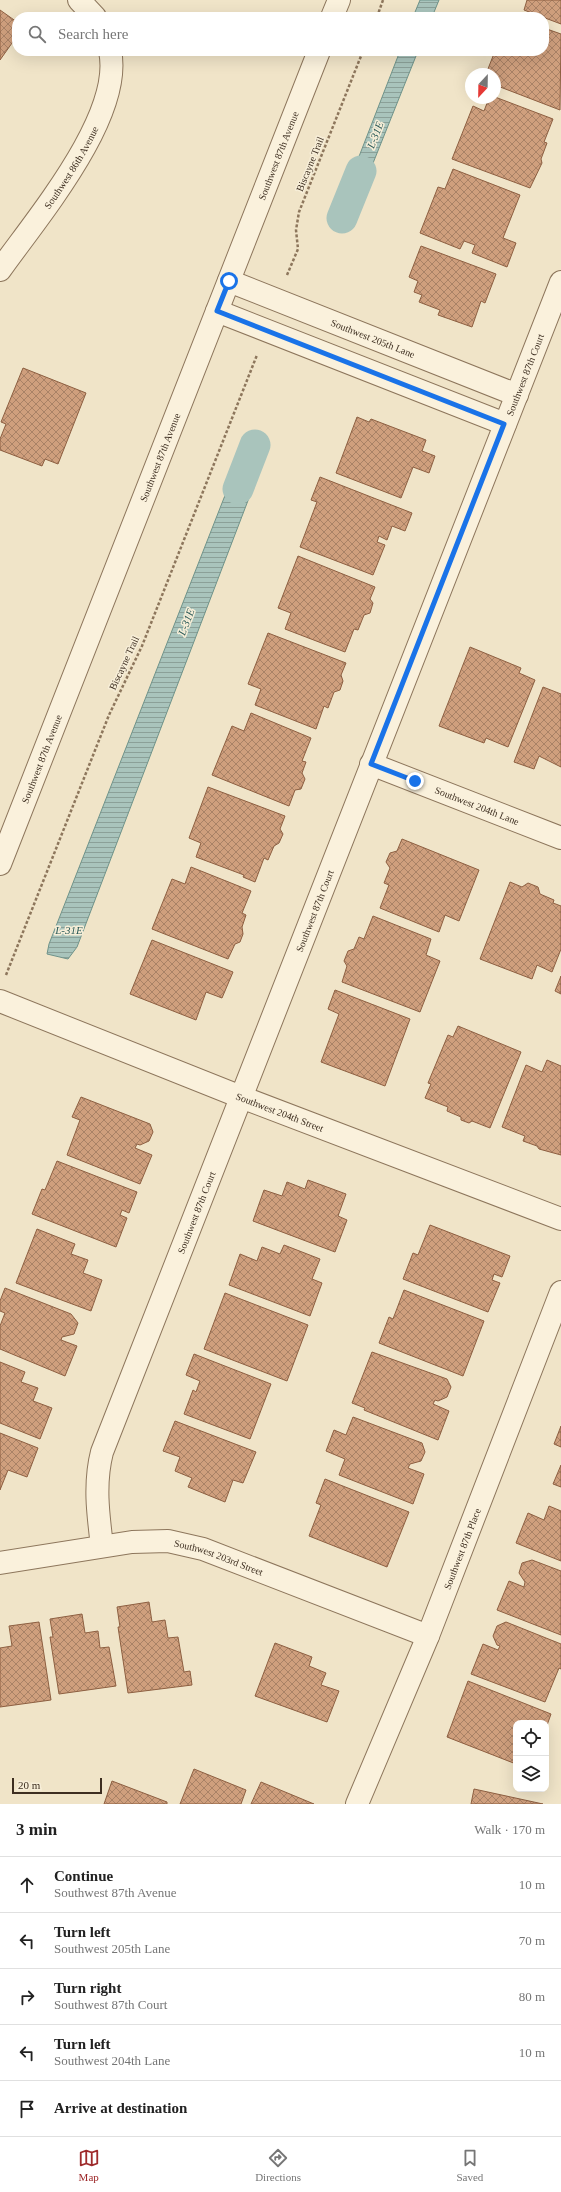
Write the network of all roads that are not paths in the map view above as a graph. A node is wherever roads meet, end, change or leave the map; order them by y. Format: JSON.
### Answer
{"nodes":[{"id":1,"x":79,"y":0,"type":"edge"},
{"id":2,"x":339,"y":0,"type":"edge"},
{"id":3,"x":90,"y":12,"type":"edge"},
{"id":4,"x":334,"y":12,"type":"edge"},
{"id":5,"x":110,"y":56,"type":"edge"},
{"id":6,"x":317,"y":56,"type":"edge"},
{"id":7,"x":0,"y":270,"type":"edge"},
{"id":8,"x":229,"y":281,"type":"junction"},
{"id":9,"x":561,"y":282,"type":"edge"},
{"id":10,"x":217,"y":311,"type":"junction"},
{"id":11,"x":517,"y":395,"type":"junction"},
{"id":12,"x":504,"y":424,"type":"junction"},
{"id":13,"x":371,"y":764,"type":"junction"},
{"id":14,"x":561,"y":838,"type":"edge"},
{"id":15,"x":0,"y":864,"type":"edge"},
{"id":16,"x":0,"y":1001,"type":"edge"},
{"id":17,"x":241,"y":1097,"type":"junction"},
{"id":18,"x":561,"y":1219,"type":"edge"},
{"id":19,"x":561,"y":1292,"type":"edge"},
{"id":20,"x":102,"y":1546,"type":"junction"},
{"id":21,"x":0,"y":1563,"type":"edge"},
{"id":22,"x":428,"y":1636,"type":"junction"},
{"id":23,"x":357,"y":1804,"type":"edge"}],
"edges":[{"from":1,"to":3,"type":"street"},
{"from":2,"to":4,"type":"street"},
{"from":5,"to":7,"type":"street","name":"Southwest 86th Avenue"},
{"from":6,"to":8,"type":"street","name":"Southwest 87th Avenue"},
{"from":8,"to":10,"type":"street","name":"Southwest 87th Avenue"},
{"from":8,"to":11,"type":"street","name":"Southwest 205th Lane"},
{"from":9,"to":11,"type":"street","name":"Southwest 87th Court"},
{"from":10,"to":12,"type":"street"},
{"from":10,"to":15,"type":"street","name":"Southwest 87th Avenue"},
{"from":11,"to":12,"type":"street","name":"Southwest 87th Court"},
{"from":12,"to":13,"type":"street","name":"Southwest 87th Court"},
{"from":13,"to":14,"type":"street","name":"Southwest 204th Lane"},
{"from":13,"to":17,"type":"street","name":"Southwest 87th Court"},
{"from":16,"to":17,"type":"street","name":"Southwest 204th Street"},
{"from":17,"to":18,"type":"street","name":"Southwest 204th Street"},
{"from":17,"to":20,"type":"street","name":"Southwest 87th Court"},
{"from":19,"to":22,"type":"street","name":"Southwest 87th Place"},
{"from":20,"to":21,"type":"street","name":"Southwest 203rd Street"},
{"from":20,"to":22,"type":"street","name":"Southwest 203rd Street"},
{"from":22,"to":23,"type":"street","name":"Southwest 87th Place"}]}
